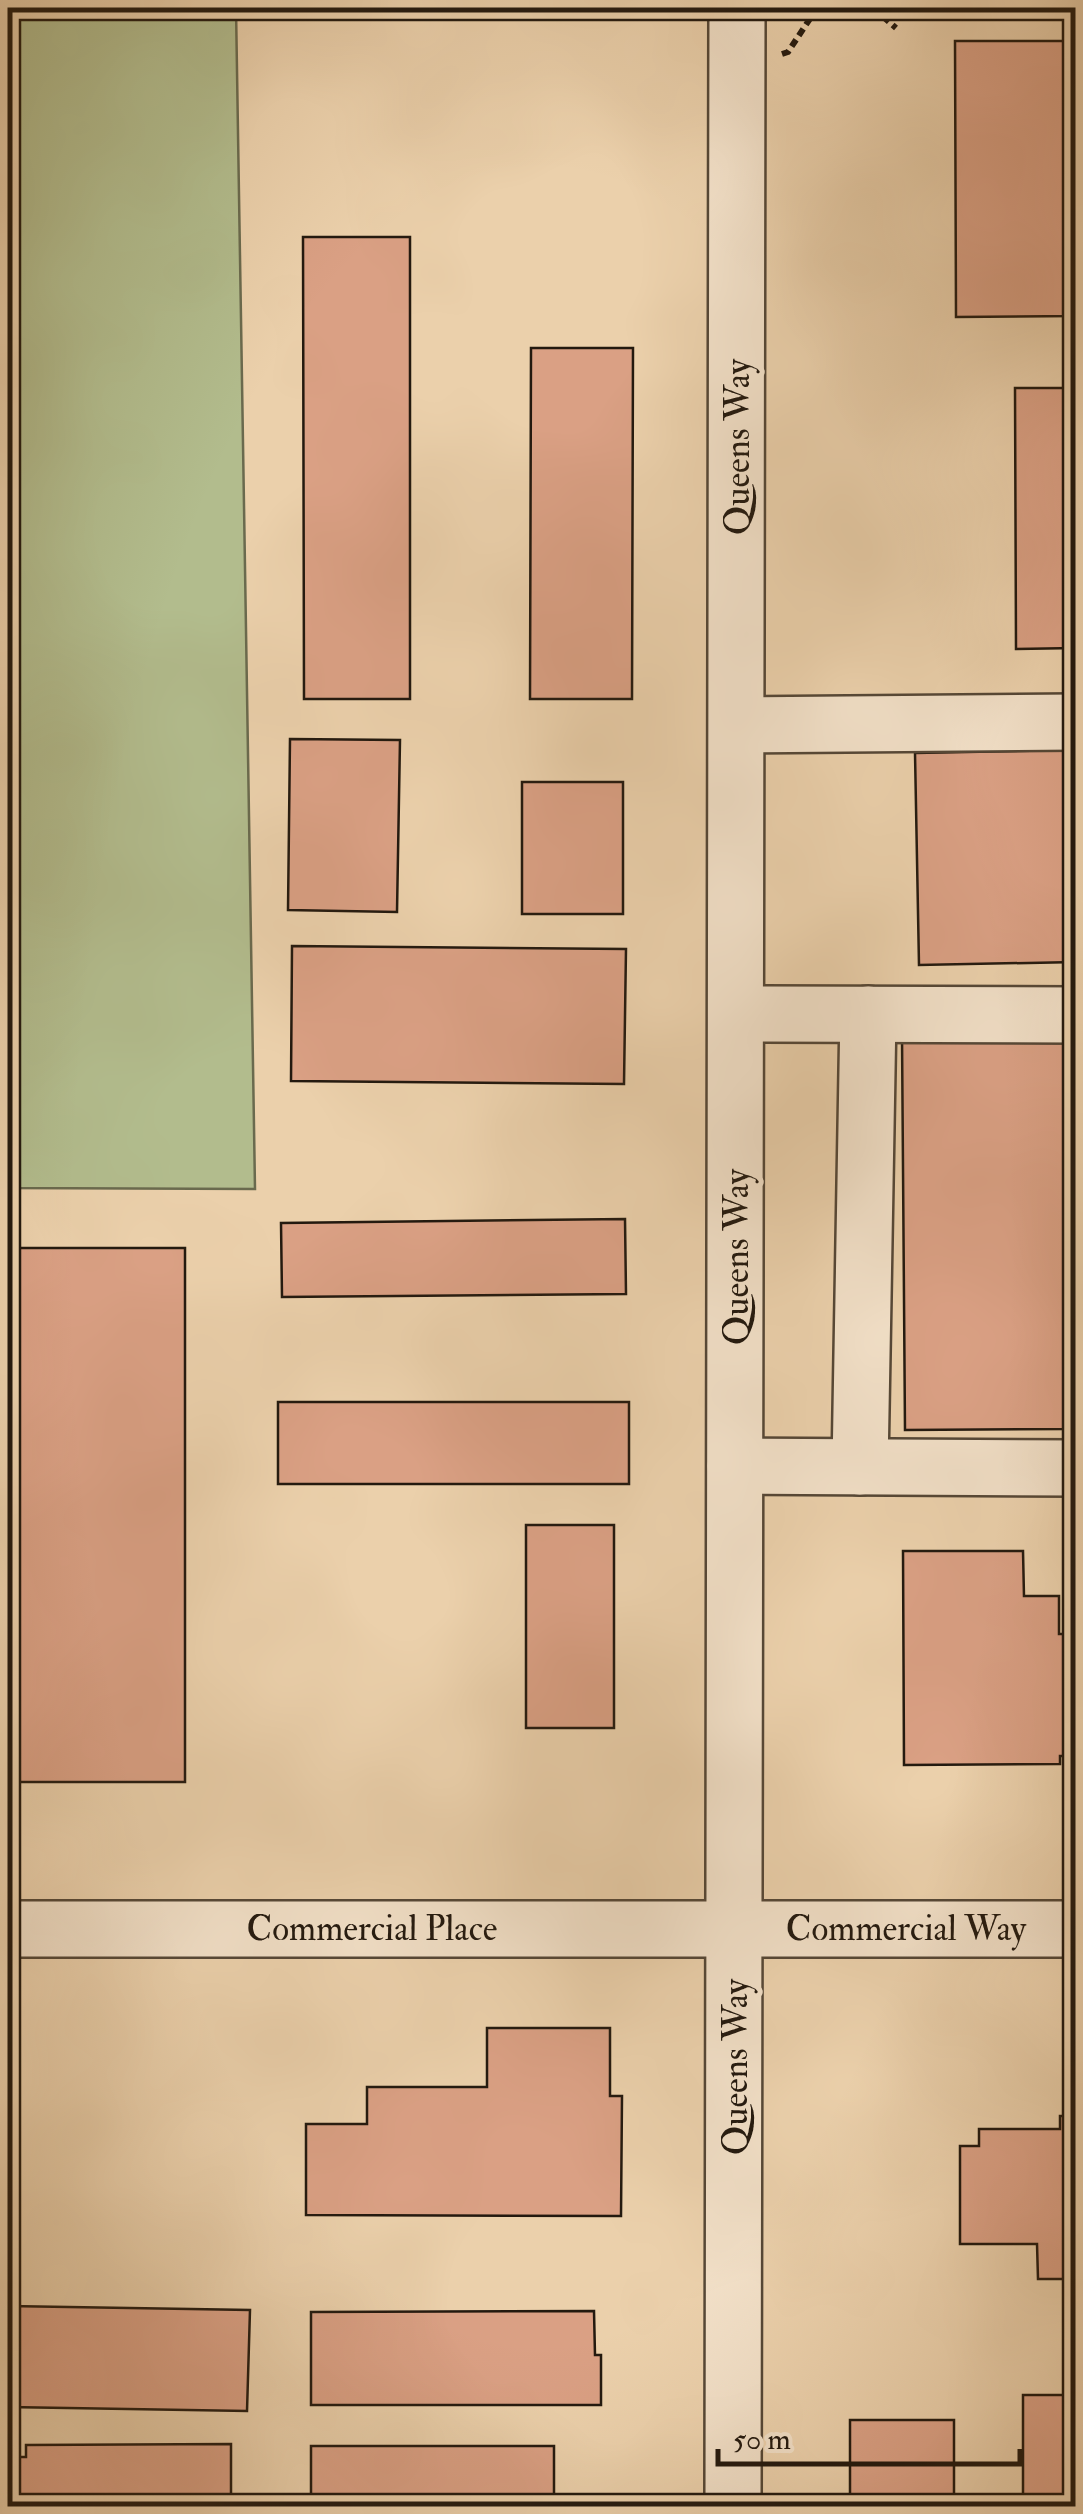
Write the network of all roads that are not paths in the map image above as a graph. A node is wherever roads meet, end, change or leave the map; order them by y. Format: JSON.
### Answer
{"nodes":[{"id":1,"x":737,"y":8,"type":"edge"},
{"id":2,"x":1076,"y":722,"type":"edge"},
{"id":3,"x":737,"y":725,"type":"junction"},
{"id":4,"x":737,"y":1014,"type":"junction"},
{"id":5,"x":868,"y":1014,"type":"junction"},
{"id":6,"x":1076,"y":1015,"type":"edge"},
{"id":7,"x":734,"y":1466,"type":"junction"},
{"id":8,"x":860,"y":1467,"type":"junction"},
{"id":9,"x":1076,"y":1468,"type":"edge"},
{"id":10,"x":736,"y":1927,"type":"junction"},
{"id":11,"x":8,"y":1929,"type":"edge"},
{"id":12,"x":1076,"y":1929,"type":"edge"},
{"id":13,"x":733,"y":2506,"type":"edge"}],
"edges":[{"from":1,"to":3,"type":"street","name":"Queens Way"},
{"from":2,"to":3,"type":"street"},
{"from":3,"to":4,"type":"street","name":"Queens Way"},
{"from":4,"to":5,"type":"street"},
{"from":4,"to":7,"type":"street","name":"Queens Way"},
{"from":5,"to":6,"type":"street"},
{"from":5,"to":8,"type":"street"},
{"from":7,"to":8,"type":"street"},
{"from":7,"to":10,"type":"street","name":"Queens Way"},
{"from":8,"to":9,"type":"street"},
{"from":10,"to":11,"type":"street","name":"Commercial Place"},
{"from":10,"to":12,"type":"street","name":"Commercial Way"},
{"from":10,"to":13,"type":"street","name":"Queens Way"}]}
